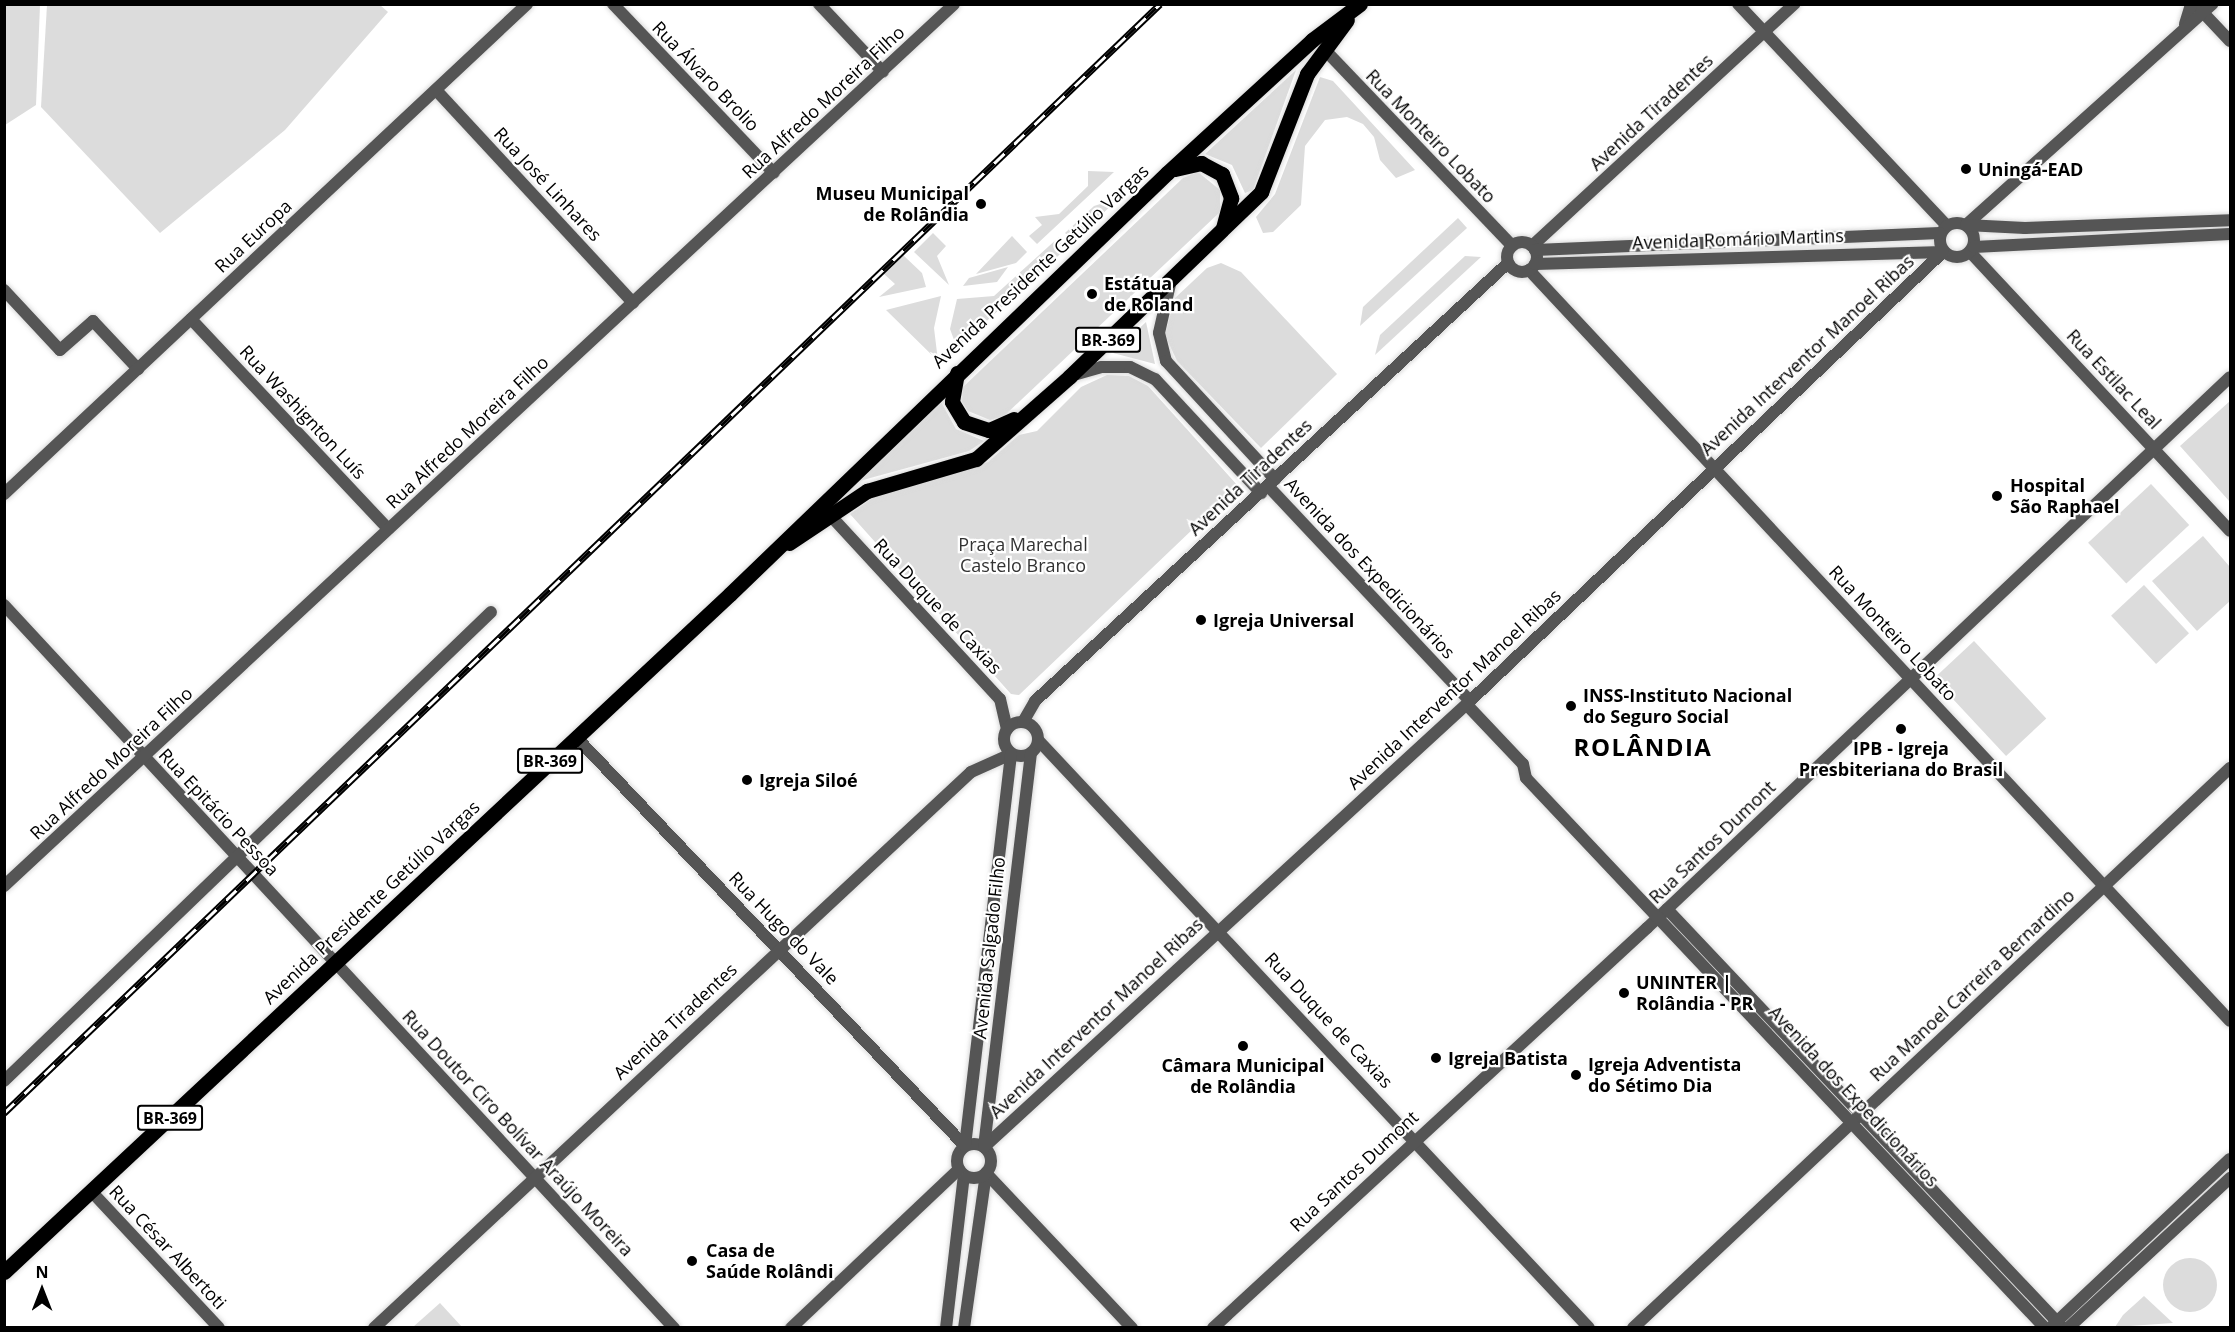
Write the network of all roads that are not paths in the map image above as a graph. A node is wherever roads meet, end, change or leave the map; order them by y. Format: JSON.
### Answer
{"nodes":[{"id":1,"x":527,"y":4,"type":"edge"},
{"id":2,"x":613,"y":4,"type":"edge"},
{"id":3,"x":819,"y":4,"type":"edge"},
{"id":4,"x":954,"y":4,"type":"edge"},
{"id":5,"x":1738,"y":4,"type":"edge"},
{"id":6,"x":1794,"y":4,"type":"edge"},
{"id":7,"x":2200,"y":7,"type":"edge"},
{"id":8,"x":1356,"y":8,"type":"edge"},
{"id":9,"x":1764,"y":33,"type":"junction"},
{"id":10,"x":2230,"y":41,"type":"edge"},
{"id":11,"x":1325,"y":50,"type":"junction"},
{"id":12,"x":883,"y":72,"type":"junction"},
{"id":13,"x":436,"y":90,"type":"junction"},
{"id":14,"x":774,"y":173,"type":"junction"},
{"id":15,"x":1167,"y":173,"type":"junction"},
{"id":16,"x":2230,"y":220,"type":"edge"},
{"id":17,"x":2149,"y":223,"type":"junction"},
{"id":18,"x":1966,"y":225,"type":"junction"},
{"id":19,"x":1943,"y":229,"type":"junction"},
{"id":20,"x":2230,"y":234,"type":"edge"},
{"id":21,"x":1219,"y":235,"type":"junction"},
{"id":22,"x":2151,"y":237,"type":"junction"},
{"id":23,"x":1700,"y":243,"type":"junction"},
{"id":24,"x":1512,"y":246,"type":"junction"},
{"id":25,"x":1533,"y":248,"type":"junction"},
{"id":26,"x":1972,"y":250,"type":"junction"},
{"id":27,"x":1943,"y":252,"type":"junction"},
{"id":28,"x":1701,"y":258,"type":"junction"},
{"id":29,"x":1508,"y":263,"type":"junction"},
{"id":30,"x":1532,"y":267,"type":"junction"},
{"id":31,"x":1171,"y":280,"type":"junction"},
{"id":32,"x":4,"y":290,"type":"edge"},
{"id":33,"x":633,"y":303,"type":"junction"},
{"id":34,"x":191,"y":319,"type":"junction"},
{"id":35,"x":138,"y":369,"type":"junction"},
{"id":36,"x":958,"y":370,"type":"junction"},
{"id":37,"x":1069,"y":377,"type":"junction"},
{"id":38,"x":2230,"y":377,"type":"edge"},
{"id":39,"x":1046,"y":398,"type":"junction"},
{"id":40,"x":2154,"y":449,"type":"junction"},
{"id":41,"x":1713,"y":468,"type":"junction"},
{"id":42,"x":1268,"y":486,"type":"junction"},
{"id":43,"x":4,"y":494,"type":"edge"},
{"id":44,"x":829,"y":514,"type":"junction"},
{"id":45,"x":388,"y":529,"type":"junction"},
{"id":46,"x":2230,"y":531,"type":"edge"},
{"id":47,"x":765,"y":561,"type":"junction"},
{"id":48,"x":4,"y":605,"type":"edge"},
{"id":49,"x":491,"y":612,"type":"dead end"},
{"id":50,"x":1911,"y":678,"type":"junction"},
{"id":51,"x":1468,"y":703,"type":"junction"},
{"id":52,"x":1023,"y":722,"type":"junction"},
{"id":53,"x":1007,"y":729,"type":"junction"},
{"id":54,"x":576,"y":737,"type":"junction"},
{"id":55,"x":1039,"y":741,"type":"junction"},
{"id":56,"x":1031,"y":753,"type":"junction"},
{"id":57,"x":1011,"y":754,"type":"junction"},
{"id":58,"x":144,"y":758,"type":"junction"},
{"id":59,"x":2230,"y":768,"type":"edge"},
{"id":60,"x":236,"y":857,"type":"junction"},
{"id":61,"x":2104,"y":885,"type":"junction"},
{"id":62,"x":4,"y":886,"type":"edge"},
{"id":63,"x":1663,"y":913,"type":"junction"},
{"id":64,"x":1220,"y":928,"type":"junction"},
{"id":65,"x":780,"y":949,"type":"junction"},
{"id":66,"x":335,"y":963,"type":"junction"},
{"id":67,"x":2230,"y":1021,"type":"edge"},
{"id":68,"x":4,"y":1081,"type":"edge"},
{"id":69,"x":1858,"y":1117,"type":"junction"},
{"id":70,"x":1414,"y":1140,"type":"junction"},
{"id":71,"x":965,"y":1146,"type":"junction"},
{"id":72,"x":984,"y":1147,"type":"junction"},
{"id":73,"x":2230,"y":1159,"type":"edge"},
{"id":74,"x":962,"y":1172,"type":"junction"},
{"id":75,"x":986,"y":1173,"type":"junction"},
{"id":76,"x":534,"y":1177,"type":"junction"},
{"id":77,"x":2230,"y":1178,"type":"edge"},
{"id":78,"x":91,"y":1191,"type":"junction"},
{"id":79,"x":2164,"y":1220,"type":"junction"},
{"id":80,"x":2174,"y":1230,"type":"junction"},
{"id":81,"x":4,"y":1272,"type":"edge"},
{"id":82,"x":2060,"y":1326,"type":"edge"},
{"id":83,"x":219,"y":1328,"type":"edge"},
{"id":84,"x":374,"y":1328,"type":"edge"},
{"id":85,"x":674,"y":1328,"type":"edge"},
{"id":86,"x":791,"y":1328,"type":"edge"},
{"id":87,"x":946,"y":1328,"type":"edge"},
{"id":88,"x":964,"y":1328,"type":"edge"},
{"id":89,"x":1132,"y":1328,"type":"edge"},
{"id":90,"x":1213,"y":1328,"type":"edge"},
{"id":91,"x":1589,"y":1328,"type":"edge"},
{"id":92,"x":1633,"y":1328,"type":"edge"},
{"id":93,"x":2045,"y":1328,"type":"edge"}],
"edges":[{"from":1,"to":13,"type":"street","name":"Rua Europa"},
{"from":2,"to":14,"type":"street","name":"Rua Álvaro Brolio"},
{"from":3,"to":12,"type":"street"},
{"from":4,"to":12,"type":"street","name":"Rua Alfredo Moreira Filho"},
{"from":5,"to":9,"type":"street"},
{"from":6,"to":9,"type":"street","name":"Avenida Tiradentes"},
{"from":7,"to":10,"type":"street"},
{"from":7,"to":18,"type":"street"},
{"from":8,"to":11,"type":"main road","name":"Avenida Presidente Getúlio Vargas","number":"BR-369"},
{"from":8,"to":15,"type":"main road","name":"Avenida Presidente Getúlio Vargas","number":"BR-369"},
{"from":9,"to":19,"type":"street"},
{"from":9,"to":25,"type":"street","name":"Avenida Tiradentes"},
{"from":11,"to":21,"type":"main road","name":"Avenida Presidente Getúlio Vargas","number":"BR-369"},
{"from":11,"to":24,"type":"street","name":"Rua Monteiro Lobato"},
{"from":12,"to":14,"type":"street","name":"Rua Alfredo Moreira Filho"},
{"from":13,"to":33,"type":"street","name":"Rua José Linhares"},
{"from":13,"to":34,"type":"street","name":"Rua Europa"},
{"from":14,"to":33,"type":"street","name":"Rua Alfredo Moreira Filho"},
{"from":15,"to":21,"type":"main road"},
{"from":15,"to":36,"type":"main road","name":"Avenida Presidente Getúlio Vargas","number":"BR-369"},
{"from":16,"to":17,"type":"street"},
{"from":17,"to":18,"type":"street"},
{"from":17,"to":22,"type":"street"},
{"from":18,"to":19,"type":"street","name":"Avenida Romário Martins"},
{"from":18,"to":26,"type":"street"},
{"from":19,"to":23,"type":"street","name":"Avenida Romário Martins"},
{"from":19,"to":27,"type":"street"},
{"from":20,"to":22,"type":"street"},
{"from":21,"to":31,"type":"main road","name":"Avenida Presidente Getúlio Vargas","number":"BR-369"},
{"from":22,"to":26,"type":"street"},
{"from":23,"to":25,"type":"street","name":"Avenida Romário Martins"},
{"from":23,"to":28,"type":"street"},
{"from":24,"to":25,"type":"street","name":"Avenida Romário Martins"},
{"from":24,"to":29,"type":"street"},
{"from":25,"to":30,"type":"street"},
{"from":26,"to":27,"type":"street","name":"Avenida Romário Martins"},
{"from":26,"to":40,"type":"street","name":"Rua Estilac Leal"},
{"from":27,"to":28,"type":"street","name":"Avenida Romário Martins"},
{"from":27,"to":41,"type":"street","name":"Avenida Interventor Manoel Ribas"},
{"from":28,"to":30,"type":"street","name":"Avenida Romário Martins"},
{"from":29,"to":30,"type":"street"},
{"from":29,"to":42,"type":"street","name":"Avenida Tiradentes"},
{"from":30,"to":41,"type":"street","name":"Rua Monteiro Lobato"},
{"from":31,"to":37,"type":"main road","name":"Avenida Presidente Getúlio Vargas","number":"BR-369"},
{"from":31,"to":42,"type":"street","name":"Avenida dos Expedicionários"},
{"from":32,"to":35,"type":"street"},
{"from":33,"to":45,"type":"street","name":"Rua Alfredo Moreira Filho"},
{"from":34,"to":35,"type":"street","name":"Rua Europa"},
{"from":34,"to":45,"type":"street","name":"Rua Washignton Luís"},
{"from":35,"to":43,"type":"street","name":"Rua Europa"},
{"from":36,"to":39,"type":"main road"},
{"from":36,"to":47,"type":"main road","name":"Avenida Presidente Getúlio Vargas","number":"BR-369"},
{"from":37,"to":39,"type":"main road","name":"Avenida Presidente Getúlio Vargas","number":"BR-369"},
{"from":37,"to":42,"type":"street","name":"Avenida dos Expedicionários"},
{"from":38,"to":40,"type":"street","name":"Rua Santos Dumont"},
{"from":39,"to":44,"type":"main road","name":"Avenida Presidente Getúlio Vargas","number":"BR-369"},
{"from":40,"to":46,"type":"street","name":"Rua Estilac Leal"},
{"from":40,"to":50,"type":"street","name":"Rua Santos Dumont"},
{"from":41,"to":50,"type":"street","name":"Rua Monteiro Lobato"},
{"from":41,"to":51,"type":"street","name":"Avenida Interventor Manoel Ribas"},
{"from":42,"to":51,"type":"street","name":"Avenida dos Expedicionários"},
{"from":42,"to":52,"type":"street","name":"Avenida Tiradentes"},
{"from":44,"to":47,"type":"main road","name":"Avenida Presidente Getúlio Vargas","number":"BR-369"},
{"from":44,"to":53,"type":"street","name":"Rua Duque de Caxias"},
{"from":45,"to":58,"type":"street","name":"Rua Alfredo Moreira Filho"},
{"from":47,"to":54,"type":"main road","name":"Avenida Presidente Getúlio Vargas","number":"BR-369"},
{"from":48,"to":58,"type":"street","name":"Rua Epitácio Pessoa"},
{"from":49,"to":60,"type":"street"},
{"from":50,"to":61,"type":"street","name":"Rua Monteiro Lobato"},
{"from":50,"to":63,"type":"street","name":"Rua Santos Dumont"},
{"from":51,"to":63,"type":"street","name":"Avenida dos Expedicionários"},
{"from":51,"to":64,"type":"street","name":"Avenida Interventor Manoel Ribas"},
{"from":52,"to":53,"type":"street"},
{"from":52,"to":55,"type":"street"},
{"from":53,"to":57,"type":"street"},
{"from":54,"to":65,"type":"street","name":"Rua Hugo do Vale"},
{"from":54,"to":66,"type":"main road","name":"Avenida Presidente Getúlio Vargas","number":"BR-369"},
{"from":55,"to":56,"type":"street"},
{"from":55,"to":64,"type":"street","name":"Rua Duque de Caxias"},
{"from":56,"to":57,"type":"street"},
{"from":56,"to":72,"type":"street","name":"Avenida Salgado Filho"},
{"from":57,"to":65,"type":"street","name":"Avenida Tiradentes"},
{"from":57,"to":71,"type":"street","name":"Avenida Salgado Filho"},
{"from":58,"to":60,"type":"street","name":"Rua Epitácio Pessoa"},
{"from":58,"to":62,"type":"street","name":"Rua Alfredo Moreira Filho"},
{"from":59,"to":61,"type":"street","name":"Rua Manoel Carreira Bernardino"},
{"from":60,"to":66,"type":"street","name":"Rua Epitácio Pessoa"},
{"from":60,"to":68,"type":"street"},
{"from":61,"to":67,"type":"street","name":"Rua Monteiro Lobato"},
{"from":61,"to":69,"type":"street","name":"Rua Manoel Carreira Bernardino"},
{"from":63,"to":69,"type":"street","name":"Avenida dos Expedicionários"},
{"from":63,"to":70,"type":"street","name":"Rua Santos Dumont"},
{"from":64,"to":70,"type":"street","name":"Rua Duque de Caxias"},
{"from":64,"to":72,"type":"street","name":"Avenida Interventor Manoel Ribas"},
{"from":65,"to":71,"type":"street","name":"Rua Hugo do Vale"},
{"from":65,"to":76,"type":"street","name":"Avenida Tiradentes"},
{"from":66,"to":76,"type":"street","name":"Rua Doutor Ciro Bolívar Araújo Moreira"},
{"from":66,"to":78,"type":"main road","name":"Avenida Presidente Getúlio Vargas","number":"BR-369"},
{"from":69,"to":82,"type":"street","name":"Avenida dos Expedicionários"},
{"from":69,"to":92,"type":"street","name":"Rua Manoel Carreira Bernardino"},
{"from":69,"to":93,"type":"street","name":"Avenida dos Expedicionários"},
{"from":70,"to":90,"type":"street","name":"Rua Santos Dumont"},
{"from":70,"to":91,"type":"street","name":"Rua Duque de Caxias"},
{"from":71,"to":72,"type":"street"},
{"from":71,"to":74,"type":"street"},
{"from":72,"to":75,"type":"street"},
{"from":73,"to":79,"type":"street"},
{"from":74,"to":75,"type":"street"},
{"from":74,"to":86,"type":"street"},
{"from":74,"to":87,"type":"street"},
{"from":75,"to":88,"type":"street"},
{"from":75,"to":89,"type":"street"},
{"from":76,"to":84,"type":"street","name":"Avenida Tiradentes"},
{"from":76,"to":85,"type":"street","name":"Rua Doutor Ciro Bolívar Araújo Moreira"},
{"from":77,"to":80,"type":"street"},
{"from":78,"to":81,"type":"main road","name":"Avenida Presidente Getúlio Vargas","number":"BR-369"},
{"from":78,"to":83,"type":"street","name":"Rua César Albertoti"},
{"from":79,"to":80,"type":"street"},
{"from":79,"to":82,"type":"street"},
{"from":80,"to":82,"type":"street"}]}
